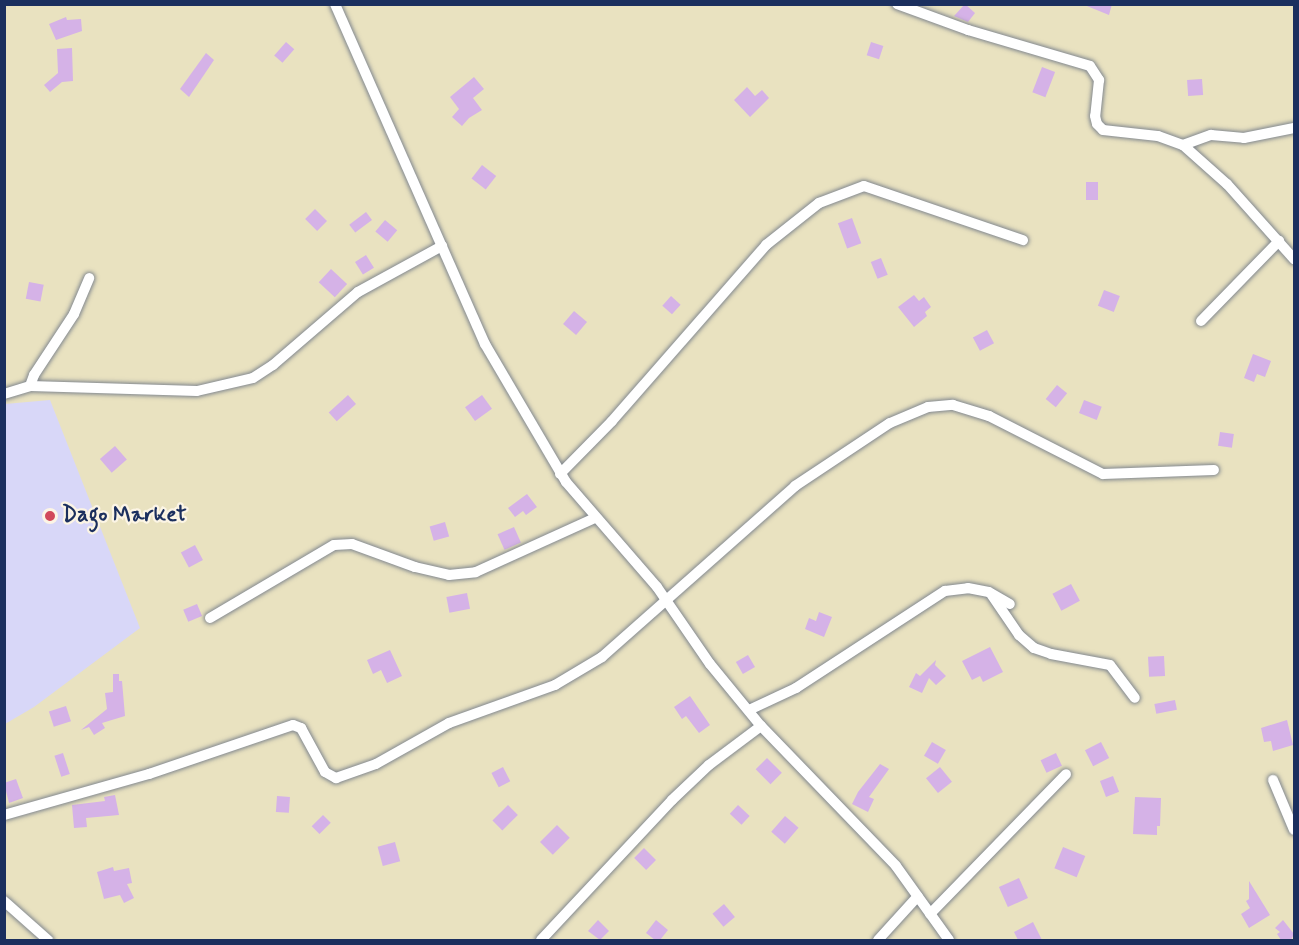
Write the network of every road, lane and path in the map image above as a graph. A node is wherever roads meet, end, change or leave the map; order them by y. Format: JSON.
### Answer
{"nodes":[{"id":1,"x":335,"y":4,"type":"edge"},
{"id":2,"x":897,"y":4,"type":"edge"},
{"id":3,"x":1294,"y":128,"type":"edge"},
{"id":4,"x":1183,"y":145,"type":"junction"},
{"id":5,"x":1023,"y":240,"type":"dead end"},
{"id":6,"x":1279,"y":242,"type":"junction"},
{"id":7,"x":442,"y":246,"type":"junction"},
{"id":8,"x":1294,"y":259,"type":"edge"},
{"id":9,"x":89,"y":279,"type":"dead end"},
{"id":10,"x":1202,"y":321,"type":"dead end"},
{"id":11,"x":30,"y":386,"type":"junction"},
{"id":12,"x":4,"y":394,"type":"edge"},
{"id":13,"x":1214,"y":470,"type":"dead end"},
{"id":14,"x":560,"y":474,"type":"junction"},
{"id":15,"x":595,"y":519,"type":"junction"},
{"id":16,"x":989,"y":592,"type":"junction"},
{"id":17,"x":666,"y":601,"type":"junction"},
{"id":18,"x":1010,"y":604,"type":"dead end"},
{"id":19,"x":210,"y":618,"type":"dead end"},
{"id":20,"x":1135,"y":698,"type":"dead end"},
{"id":21,"x":749,"y":710,"type":"junction"},
{"id":22,"x":761,"y":726,"type":"junction"},
{"id":23,"x":1066,"y":774,"type":"dead end"},
{"id":24,"x":1274,"y":780,"type":"dead end"},
{"id":25,"x":4,"y":815,"type":"edge"},
{"id":26,"x":1294,"y":831,"type":"edge"},
{"id":27,"x":918,"y":896,"type":"junction"},
{"id":28,"x":4,"y":901,"type":"edge"},
{"id":29,"x":930,"y":914,"type":"junction"},
{"id":30,"x":48,"y":940,"type":"edge"},
{"id":31,"x":541,"y":940,"type":"edge"},
{"id":32,"x":878,"y":940,"type":"edge"},
{"id":33,"x":949,"y":940,"type":"edge"}],
"edges":[{"from":1,"to":7,"type":"street"},
{"from":2,"to":4,"type":"street"},
{"from":3,"to":4,"type":"street"},
{"from":4,"to":6,"type":"street"},
{"from":5,"to":14,"type":"street"},
{"from":6,"to":8,"type":"street"},
{"from":6,"to":10,"type":"street"},
{"from":7,"to":11,"type":"street"},
{"from":7,"to":14,"type":"street"},
{"from":9,"to":11,"type":"street"},
{"from":11,"to":12,"type":"street"},
{"from":13,"to":17,"type":"street"},
{"from":14,"to":15,"type":"street"},
{"from":15,"to":17,"type":"street"},
{"from":15,"to":19,"type":"street"},
{"from":16,"to":18,"type":"street"},
{"from":16,"to":20,"type":"street"},
{"from":16,"to":21,"type":"street"},
{"from":17,"to":21,"type":"street"},
{"from":17,"to":25,"type":"street"},
{"from":21,"to":22,"type":"street"},
{"from":22,"to":27,"type":"street"},
{"from":22,"to":31,"type":"street"},
{"from":23,"to":29,"type":"street"},
{"from":24,"to":26,"type":"street"},
{"from":27,"to":29,"type":"street"},
{"from":27,"to":32,"type":"street"},
{"from":28,"to":30,"type":"street"},
{"from":29,"to":33,"type":"street"}]}
